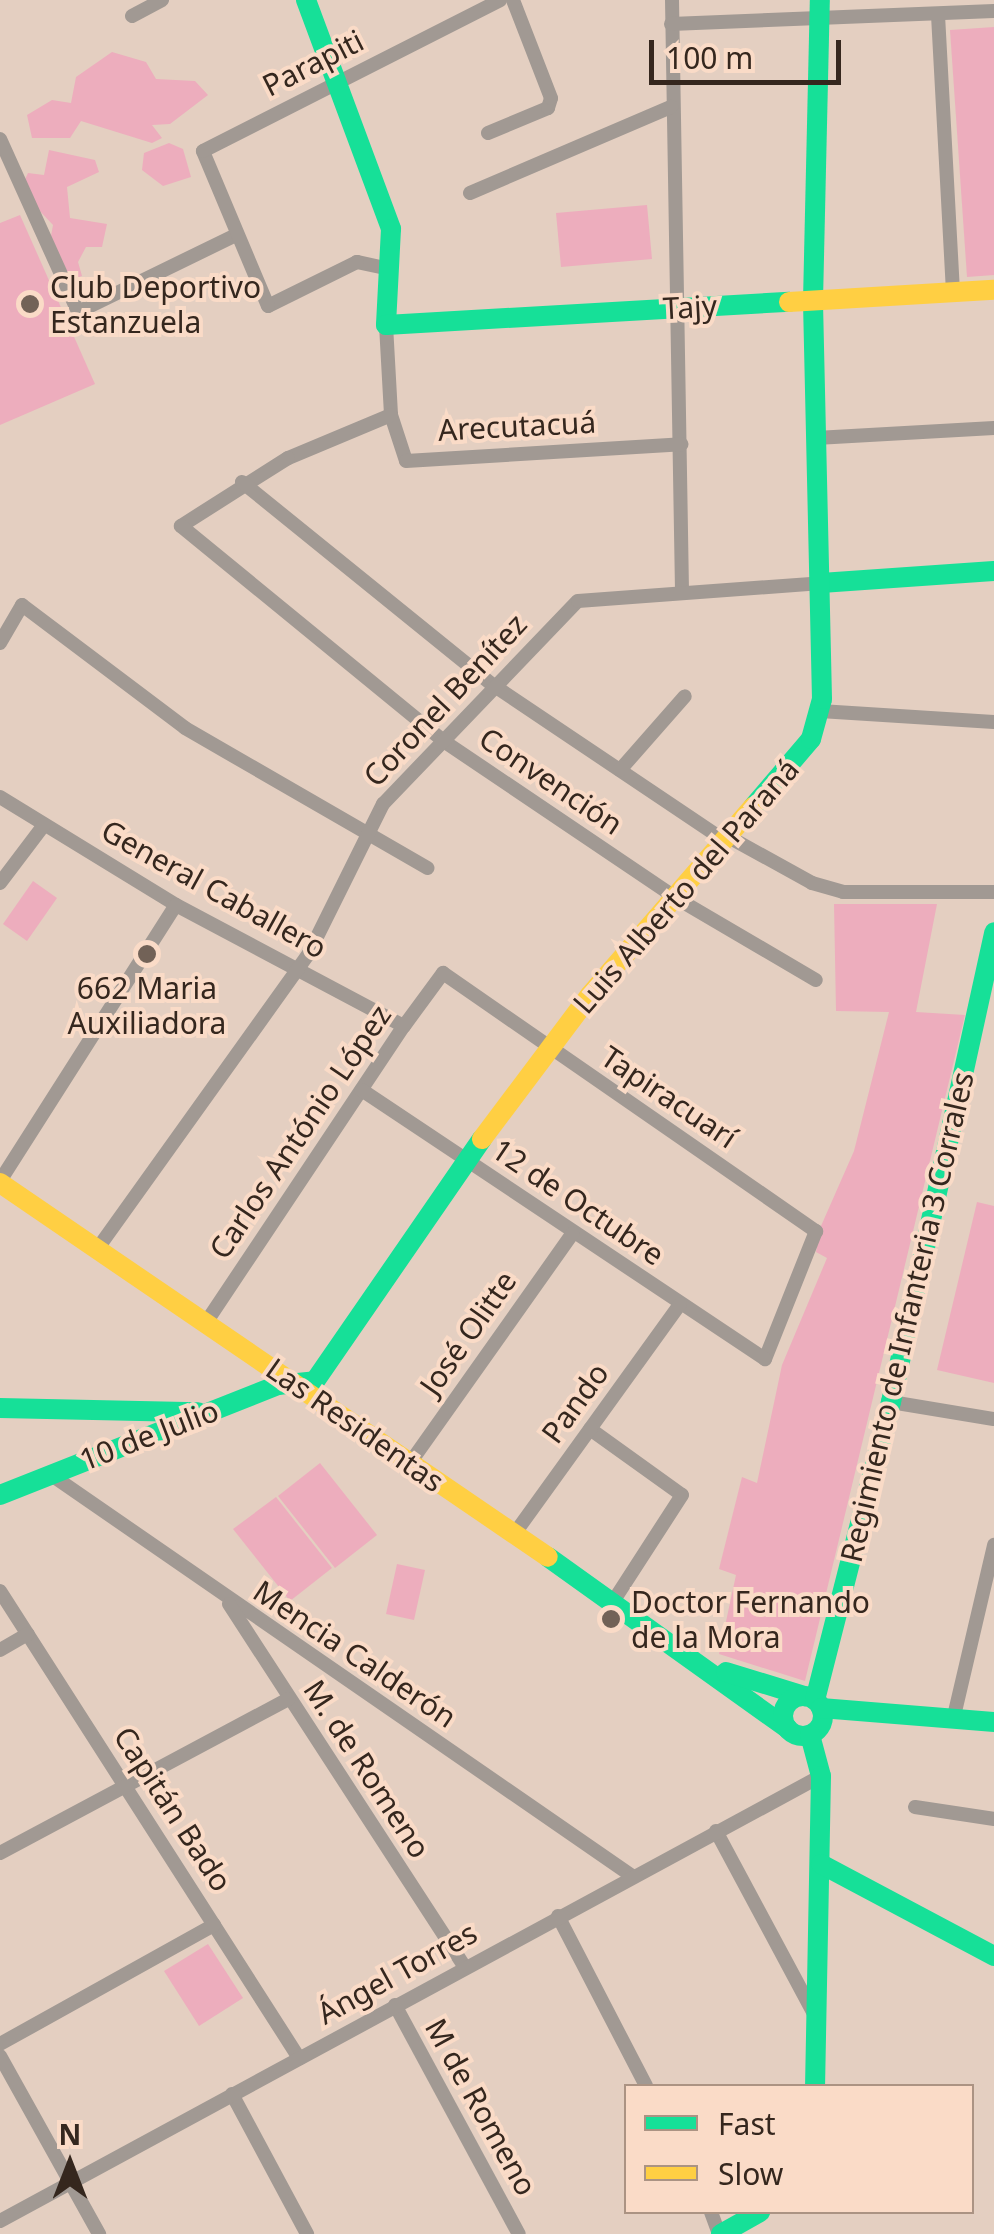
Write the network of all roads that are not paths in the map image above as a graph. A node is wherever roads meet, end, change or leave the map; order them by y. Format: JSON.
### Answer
{"nodes":[{"id":1,"x":162,"y":0,"type":"edge"},
{"id":2,"x":306,"y":0,"type":"edge"},
{"id":3,"x":500,"y":0,"type":"edge"},
{"id":4,"x":513,"y":0,"type":"edge"},
{"id":5,"x":672,"y":0,"type":"edge"},
{"id":6,"x":820,"y":0,"type":"edge"},
{"id":7,"x":994,"y":12,"type":"edge"},
{"id":8,"x":938,"y":15,"type":"junction"},
{"id":9,"x":132,"y":16,"type":"dead end"},
{"id":10,"x":815,"y":22,"type":"junction"},
{"id":11,"x":672,"y":24,"type":"junction"},
{"id":12,"x":337,"y":81,"type":"junction"},
{"id":13,"x":671,"y":107,"type":"junction"},
{"id":14,"x":488,"y":132,"type":"dead end"},
{"id":15,"x":0,"y":139,"type":"edge"},
{"id":16,"x":470,"y":193,"type":"dead end"},
{"id":17,"x":234,"y":236,"type":"junction"},
{"id":18,"x":385,"y":268,"type":"junction"},
{"id":19,"x":994,"y":290,"type":"edge"},
{"id":20,"x":953,"y":294,"type":"junction"},
{"id":21,"x":813,"y":301,"type":"junction"},
{"id":22,"x":677,"y":308,"type":"junction"},
{"id":23,"x":386,"y":325,"type":"junction"},
{"id":24,"x":391,"y":415,"type":"junction"},
{"id":25,"x":994,"y":428,"type":"edge"},
{"id":26,"x":816,"y":438,"type":"junction"},
{"id":27,"x":682,"y":444,"type":"junction"},
{"id":28,"x":242,"y":482,"type":"junction"},
{"id":29,"x":994,"y":570,"type":"edge"},
{"id":30,"x":820,"y":583,"type":"junction"},
{"id":31,"x":682,"y":592,"type":"junction"},
{"id":32,"x":0,"y":610,"type":"edge"},
{"id":33,"x":16,"y":621,"type":"junction"},
{"id":34,"x":0,"y":643,"type":"edge"},
{"id":35,"x":493,"y":684,"type":"junction"},
{"id":36,"x":685,"y":696,"type":"dead end"},
{"id":37,"x":820,"y":711,"type":"junction"},
{"id":38,"x":994,"y":722,"type":"edge"},
{"id":39,"x":442,"y":740,"type":"junction"},
{"id":40,"x":620,"y":770,"type":"junction"},
{"id":41,"x":0,"y":797,"type":"edge"},
{"id":42,"x":44,"y":825,"type":"junction"},
{"id":43,"x":367,"y":836,"type":"junction"},
{"id":44,"x":726,"y":838,"type":"junction"},
{"id":45,"x":427,"y":868,"type":"dead end"},
{"id":46,"x":0,"y":883,"type":"edge"},
{"id":47,"x":994,"y":892,"type":"edge"},
{"id":48,"x":676,"y":898,"type":"junction"},
{"id":49,"x":176,"y":905,"type":"junction"},
{"id":50,"x":994,"y":932,"type":"edge"},
{"id":51,"x":299,"y":968,"type":"junction"},
{"id":52,"x":443,"y":973,"type":"joint"},
{"id":53,"x":816,"y":980,"type":"dead end"},
{"id":54,"x":984,"y":1021,"type":"edge"},
{"id":55,"x":404,"y":1026,"type":"junction"},
{"id":56,"x":548,"y":1048,"type":"junction"},
{"id":57,"x":361,"y":1090,"type":"junction"},
{"id":58,"x":466,"y":1159,"type":"junction"},
{"id":59,"x":0,"y":1182,"type":"edge"},
{"id":60,"x":572,"y":1234,"type":"junction"},
{"id":61,"x":98,"y":1248,"type":"junction"},
{"id":62,"x":680,"y":1304,"type":"junction"},
{"id":63,"x":204,"y":1324,"type":"junction"},
{"id":64,"x":765,"y":1359,"type":"joint"},
{"id":65,"x":300,"y":1384,"type":"junction"},
{"id":66,"x":891,"y":1402,"type":"junction"},
{"id":67,"x":0,"y":1408,"type":"edge"},
{"id":68,"x":209,"y":1412,"type":"junction"},
{"id":69,"x":994,"y":1419,"type":"edge"},
{"id":70,"x":590,"y":1429,"type":"junction"},
{"id":71,"x":410,"y":1463,"type":"junction"},
{"id":72,"x":50,"y":1474,"type":"junction"},
{"id":73,"x":0,"y":1494,"type":"edge"},
{"id":74,"x":516,"y":1534,"type":"junction"},
{"id":75,"x":994,"y":1545,"type":"edge"},
{"id":76,"x":991,"y":1569,"type":"edge"},
{"id":77,"x":0,"y":1592,"type":"edge"},
{"id":78,"x":226,"y":1599,"type":"junction"},
{"id":79,"x":614,"y":1600,"type":"junction"},
{"id":80,"x":28,"y":1634,"type":"junction"},
{"id":81,"x":0,"y":1650,"type":"edge"},
{"id":82,"x":710,"y":1666,"type":"junction"},
{"id":83,"x":288,"y":1700,"type":"junction"},
{"id":84,"x":814,"y":1702,"type":"junction"},
{"id":85,"x":954,"y":1716,"type":"junction"},
{"id":86,"x":994,"y":1722,"type":"edge"},
{"id":87,"x":788,"y":1729,"type":"junction"},
{"id":88,"x":810,"y":1735,"type":"junction"},
{"id":89,"x":821,"y":1776,"type":"junction"},
{"id":90,"x":126,"y":1786,"type":"junction"},
{"id":91,"x":915,"y":1807,"type":"dead end"},
{"id":92,"x":994,"y":1820,"type":"edge"},
{"id":93,"x":716,"y":1831,"type":"junction"},
{"id":94,"x":0,"y":1853,"type":"edge"},
{"id":95,"x":821,"y":1864,"type":"junction"},
{"id":96,"x":632,"y":1876,"type":"junction"},
{"id":97,"x":558,"y":1916,"type":"junction"},
{"id":98,"x":214,"y":1924,"type":"junction"},
{"id":99,"x":994,"y":1956,"type":"edge"},
{"id":100,"x":465,"y":1967,"type":"junction"},
{"id":101,"x":394,"y":2006,"type":"junction"},
{"id":102,"x":818,"y":2021,"type":"junction"},
{"id":103,"x":0,"y":2044,"type":"edge"},
{"id":104,"x":0,"y":2056,"type":"edge"},
{"id":105,"x":298,"y":2058,"type":"junction"},
{"id":106,"x":645,"y":2084,"type":"edge"},
{"id":107,"x":814,"y":2084,"type":"edge"},
{"id":108,"x":232,"y":2094,"type":"junction"},
{"id":109,"x":70,"y":2182,"type":"junction"},
{"id":110,"x":756,"y":2214,"type":"edge"},
{"id":111,"x":0,"y":2221,"type":"edge"},
{"id":112,"x":99,"y":2234,"type":"edge"},
{"id":113,"x":306,"y":2234,"type":"edge"},
{"id":114,"x":519,"y":2234,"type":"edge"},
{"id":115,"x":721,"y":2234,"type":"edge"}],
"edges":[{"from":1,"to":9,"type":"street"},
{"from":2,"to":12,"type":"main road"},
{"from":3,"to":12,"type":"street","name":"Parapiti"},
{"from":4,"to":14,"type":"street"},
{"from":5,"to":11,"type":"street"},
{"from":6,"to":10,"type":"main road","name":"Luis Alberto del Paraná"},
{"from":7,"to":8,"type":"street"},
{"from":8,"to":10,"type":"street"},
{"from":8,"to":20,"type":"street"},
{"from":10,"to":11,"type":"street"},
{"from":10,"to":21,"type":"main road","name":"Luis Alberto del Paraná"},
{"from":11,"to":13,"type":"street"},
{"from":12,"to":17,"type":"street","name":"Parapiti"},
{"from":12,"to":18,"type":"main road"},
{"from":13,"to":16,"type":"street"},
{"from":13,"to":22,"type":"street"},
{"from":15,"to":17,"type":"street"},
{"from":17,"to":18,"type":"street"},
{"from":18,"to":23,"type":"main road"},
{"from":19,"to":20,"type":"main road","name":"Tajy"},
{"from":20,"to":21,"type":"main road","name":"Tajy"},
{"from":21,"to":22,"type":"main road","name":"Tajy"},
{"from":21,"to":26,"type":"main road","name":"Luis Alberto del Paraná"},
{"from":22,"to":23,"type":"main road","name":"Tajy"},
{"from":22,"to":27,"type":"street"},
{"from":23,"to":24,"type":"street"},
{"from":24,"to":27,"type":"street","name":"Arecutacuá"},
{"from":24,"to":28,"type":"street"},
{"from":25,"to":26,"type":"street"},
{"from":26,"to":30,"type":"main road","name":"Luis Alberto del Paraná"},
{"from":27,"to":31,"type":"street"},
{"from":28,"to":35,"type":"street"},
{"from":28,"to":39,"type":"street","name":"Convención"},
{"from":29,"to":30,"type":"main road"},
{"from":30,"to":31,"type":"street","name":"Coronel Benítez"},
{"from":30,"to":37,"type":"main road","name":"Luis Alberto del Paraná"},
{"from":31,"to":35,"type":"street","name":"Coronel Benítez"},
{"from":32,"to":33,"type":"street"},
{"from":33,"to":34,"type":"street"},
{"from":33,"to":43,"type":"street"},
{"from":35,"to":39,"type":"street","name":"Coronel Benítez"},
{"from":35,"to":40,"type":"street"},
{"from":36,"to":40,"type":"street"},
{"from":37,"to":38,"type":"street"},
{"from":37,"to":44,"type":"main road","name":"Luis Alberto del Paraná"},
{"from":39,"to":43,"type":"street","name":"Coronel Benítez"},
{"from":39,"to":48,"type":"street","name":"Convención"},
{"from":40,"to":44,"type":"street"},
{"from":41,"to":42,"type":"street","name":"General Caballero"},
{"from":42,"to":46,"type":"street"},
{"from":42,"to":49,"type":"street","name":"General Caballero"},
{"from":43,"to":45,"type":"street"},
{"from":43,"to":51,"type":"street","name":"Coronel Benítez"},
{"from":44,"to":47,"type":"street"},
{"from":44,"to":48,"type":"main road","name":"Luis Alberto del Paraná"},
{"from":48,"to":53,"type":"street","name":"Convención"},
{"from":48,"to":56,"type":"main road","name":"Luis Alberto del Paraná"},
{"from":49,"to":51,"type":"street","name":"General Caballero"},
{"from":49,"to":59,"type":"street"},
{"from":50,"to":54,"type":"main road","name":"Regimiento de Infanteria 3 Corrales"},
{"from":51,"to":55,"type":"street","name":"General Caballero"},
{"from":51,"to":61,"type":"street","name":"Coronel Benítez"},
{"from":52,"to":55,"type":"street","name":"Carlos António López"},
{"from":52,"to":56,"type":"street","name":"Tapiracuarí"},
{"from":54,"to":66,"type":"main road","name":"Regimiento de Infanteria 3 Corrales"},
{"from":55,"to":57,"type":"street","name":"Carlos António López"},
{"from":56,"to":58,"type":"main road","name":"Luis Alberto del Paraná"},
{"from":56,"to":64,"type":"street","name":"Tapiracuarí"},
{"from":57,"to":58,"type":"street","name":"12 de Octubre"},
{"from":57,"to":63,"type":"street","name":"Carlos António López"},
{"from":58,"to":60,"type":"street","name":"12 de Octubre"},
{"from":58,"to":65,"type":"main road","name":"Luis Alberto del Paraná"},
{"from":59,"to":61,"type":"main road","name":"Las Residentas"},
{"from":60,"to":62,"type":"street","name":"12 de Octubre"},
{"from":60,"to":71,"type":"street","name":"José Olitte"},
{"from":61,"to":63,"type":"main road","name":"Las Residentas"},
{"from":62,"to":64,"type":"street","name":"12 de Octubre"},
{"from":62,"to":70,"type":"street","name":"Pando"},
{"from":63,"to":65,"type":"main road","name":"Las Residentas"},
{"from":65,"to":68,"type":"main road","name":"10 de Julio"},
{"from":65,"to":71,"type":"main road","name":"Las Residentas"},
{"from":66,"to":69,"type":"street"},
{"from":66,"to":84,"type":"main road","name":"Regimiento de Infanteria 3 Corrales"},
{"from":67,"to":68,"type":"main road"},
{"from":68,"to":72,"type":"main road","name":"10 de Julio"},
{"from":70,"to":74,"type":"street","name":"Pando"},
{"from":70,"to":79,"type":"street"},
{"from":71,"to":74,"type":"main road","name":"Las Residentas"},
{"from":72,"to":73,"type":"main road","name":"10 de Julio"},
{"from":72,"to":78,"type":"street","name":"Mencia Calderón"},
{"from":74,"to":79,"type":"main road","name":"Las Residentas"},
{"from":75,"to":76,"type":"street"},
{"from":76,"to":85,"type":"street"},
{"from":77,"to":80,"type":"street","name":"Capitán Bado"},
{"from":78,"to":83,"type":"street","name":"M. de Romeno"},
{"from":78,"to":96,"type":"street","name":"Mencia Calderón"},
{"from":79,"to":82,"type":"main road","name":"Las Residentas"},
{"from":80,"to":81,"type":"street"},
{"from":80,"to":90,"type":"street","name":"Capitán Bado"},
{"from":82,"to":84,"type":"main road","name":"Las Residentas"},
{"from":82,"to":87,"type":"main road","name":"Las Residentas"},
{"from":83,"to":90,"type":"street"},
{"from":83,"to":100,"type":"street","name":"M. de Romeno"},
{"from":84,"to":85,"type":"main road","name":"Las Residentas"},
{"from":84,"to":87,"type":"main road"},
{"from":84,"to":88,"type":"main road"},
{"from":85,"to":86,"type":"main road","name":"Las Residentas"},
{"from":87,"to":88,"type":"main road"},
{"from":88,"to":89,"type":"main road"},
{"from":89,"to":93,"type":"street","name":"Ángel Torres"},
{"from":89,"to":95,"type":"main road"},
{"from":90,"to":94,"type":"street"},
{"from":90,"to":98,"type":"street","name":"Capitán Bado"},
{"from":91,"to":92,"type":"street"},
{"from":93,"to":96,"type":"street","name":"Ángel Torres"},
{"from":93,"to":102,"type":"street"},
{"from":95,"to":99,"type":"main road"},
{"from":95,"to":102,"type":"main road"},
{"from":96,"to":97,"type":"street","name":"Ángel Torres"},
{"from":97,"to":100,"type":"street","name":"Ángel Torres"},
{"from":97,"to":106,"type":"street"},
{"from":98,"to":103,"type":"street"},
{"from":98,"to":105,"type":"street","name":"Capitán Bado"},
{"from":100,"to":101,"type":"street","name":"Ángel Torres"},
{"from":101,"to":105,"type":"street","name":"Ángel Torres"},
{"from":101,"to":114,"type":"street","name":"M de Romeno"},
{"from":102,"to":107,"type":"main road"},
{"from":104,"to":109,"type":"street"},
{"from":105,"to":108,"type":"street","name":"Ángel Torres"},
{"from":108,"to":109,"type":"street","name":"Ángel Torres"},
{"from":108,"to":113,"type":"street"},
{"from":109,"to":111,"type":"street","name":"Ángel Torres"},
{"from":109,"to":112,"type":"street"},
{"from":110,"to":115,"type":"main road"}]}
